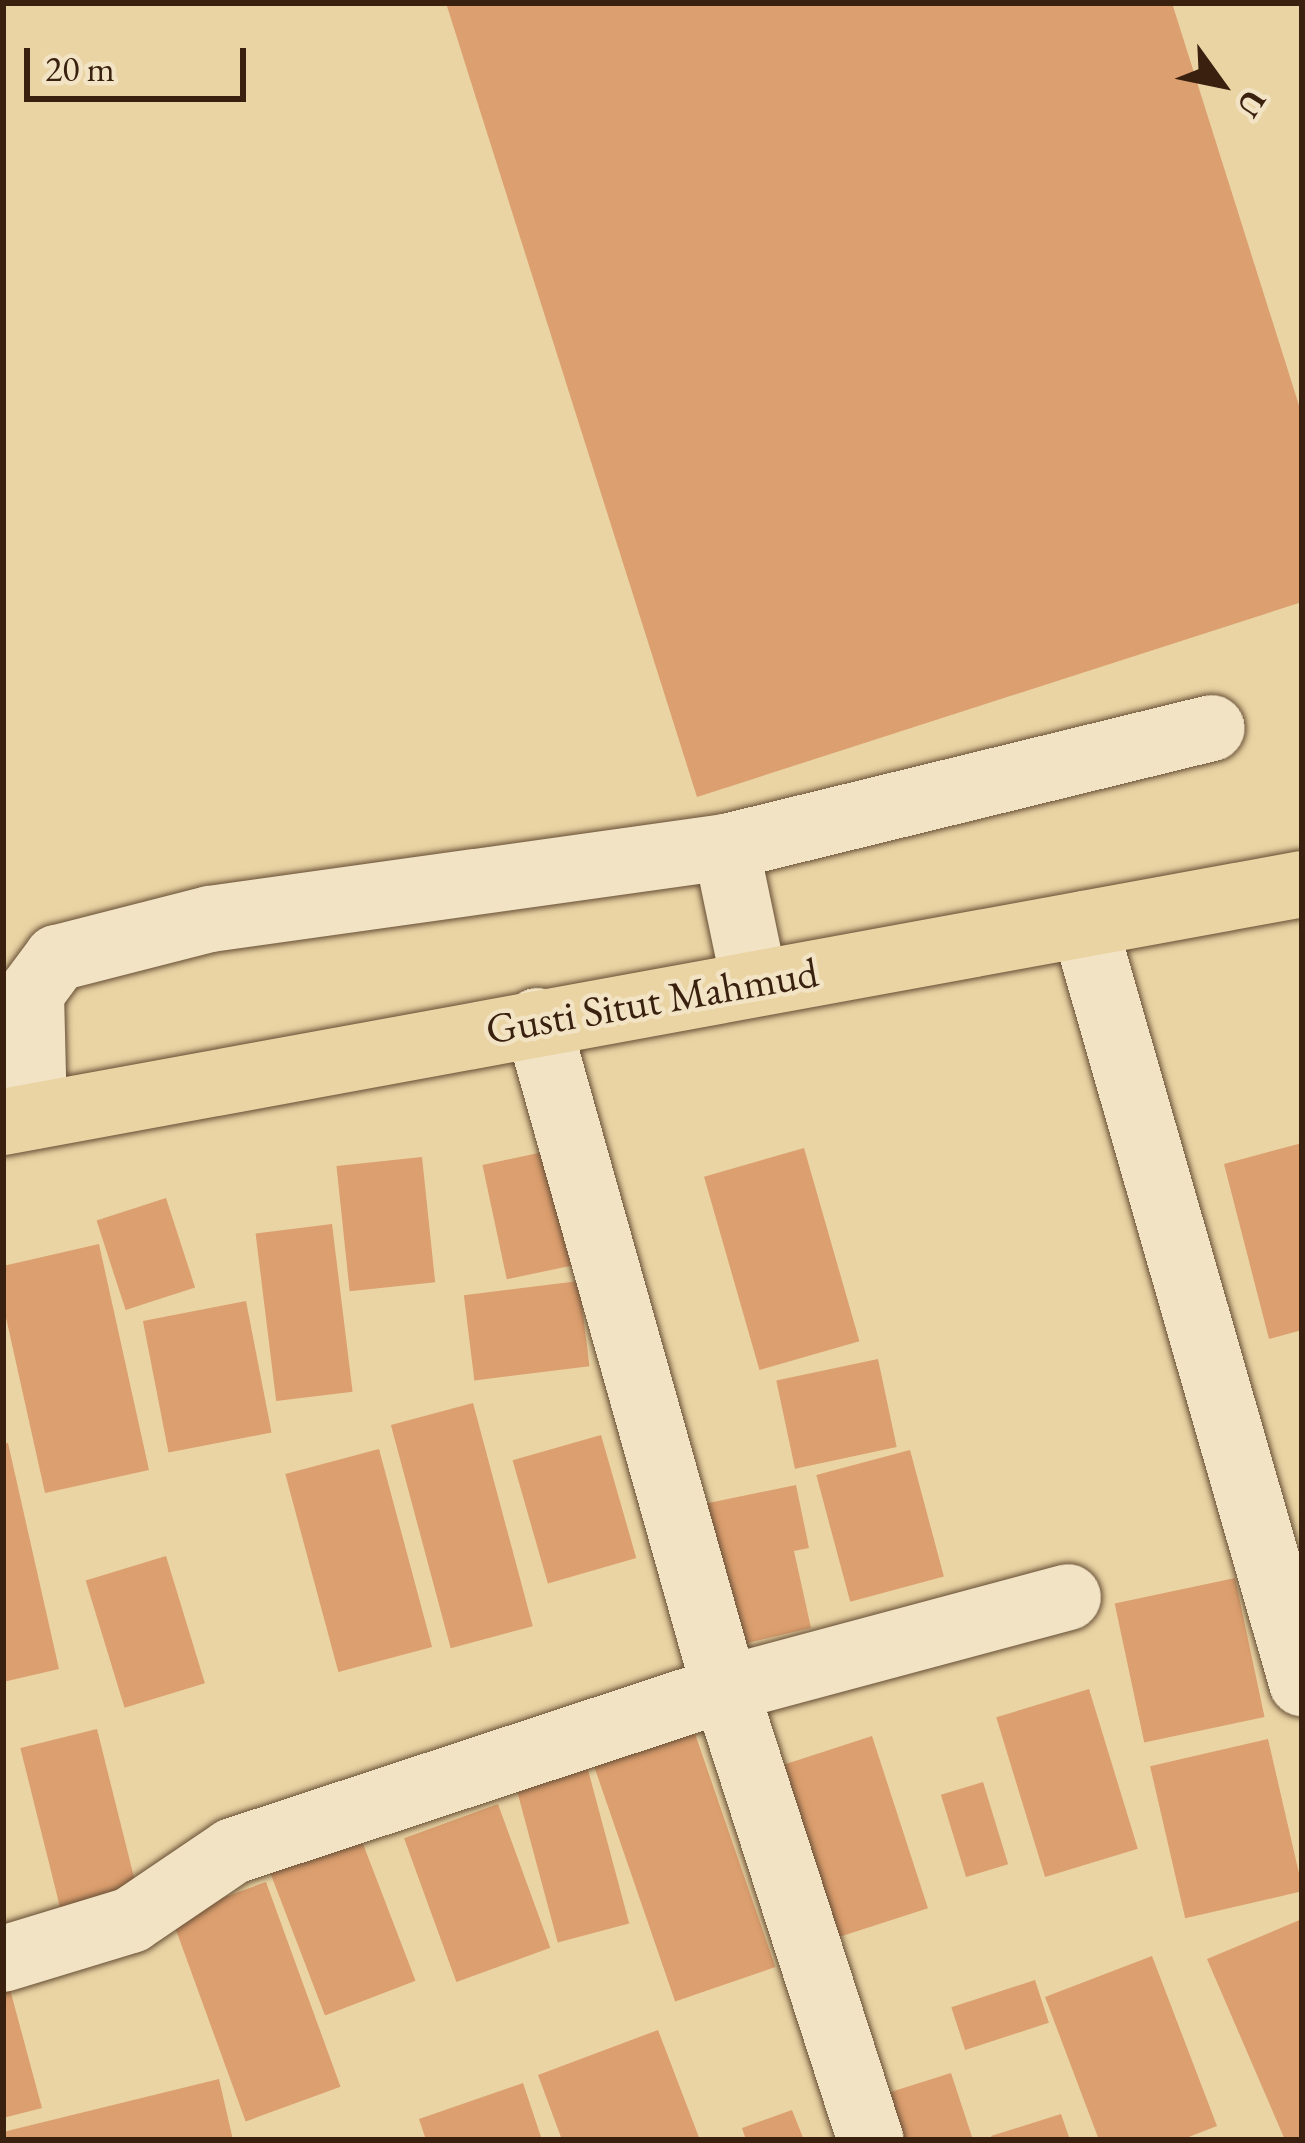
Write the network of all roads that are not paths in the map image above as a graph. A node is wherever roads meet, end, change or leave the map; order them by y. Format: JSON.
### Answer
{"nodes":[{"id":1,"x":1213,"y":728,"type":"dead end"},
{"id":2,"x":726,"y":847,"type":"junction"},
{"id":3,"x":1302,"y":884,"type":"edge"},
{"id":4,"x":1084,"y":925,"type":"junction"},
{"id":5,"x":754,"y":981,"type":"junction"},
{"id":6,"x":537,"y":1021,"type":"junction"},
{"id":7,"x":19,"y":1119,"type":"edge"},
{"id":8,"x":1068,"y":1597,"type":"dead end"},
{"id":9,"x":1302,"y":1683,"type":"edge"},
{"id":10,"x":725,"y":1689,"type":"junction"},
{"id":11,"x":3,"y":1959,"type":"edge"},
{"id":12,"x":871,"y":2140,"type":"edge"}],
"edges":[{"from":1,"to":2,"type":"street"},
{"from":2,"to":5,"type":"street"},
{"from":2,"to":7,"type":"street"},
{"from":3,"to":4,"type":"highway","name":"Gusti Situt Mahmud"},
{"from":4,"to":5,"type":"highway","name":"Gusti Situt Mahmud"},
{"from":4,"to":9,"type":"street"},
{"from":5,"to":6,"type":"highway","name":"Gusti Situt Mahmud"},
{"from":6,"to":7,"type":"highway","name":"Gusti Situt Mahmud"},
{"from":6,"to":10,"type":"street"},
{"from":8,"to":10,"type":"street"},
{"from":10,"to":11,"type":"street"},
{"from":10,"to":12,"type":"street"}]}
